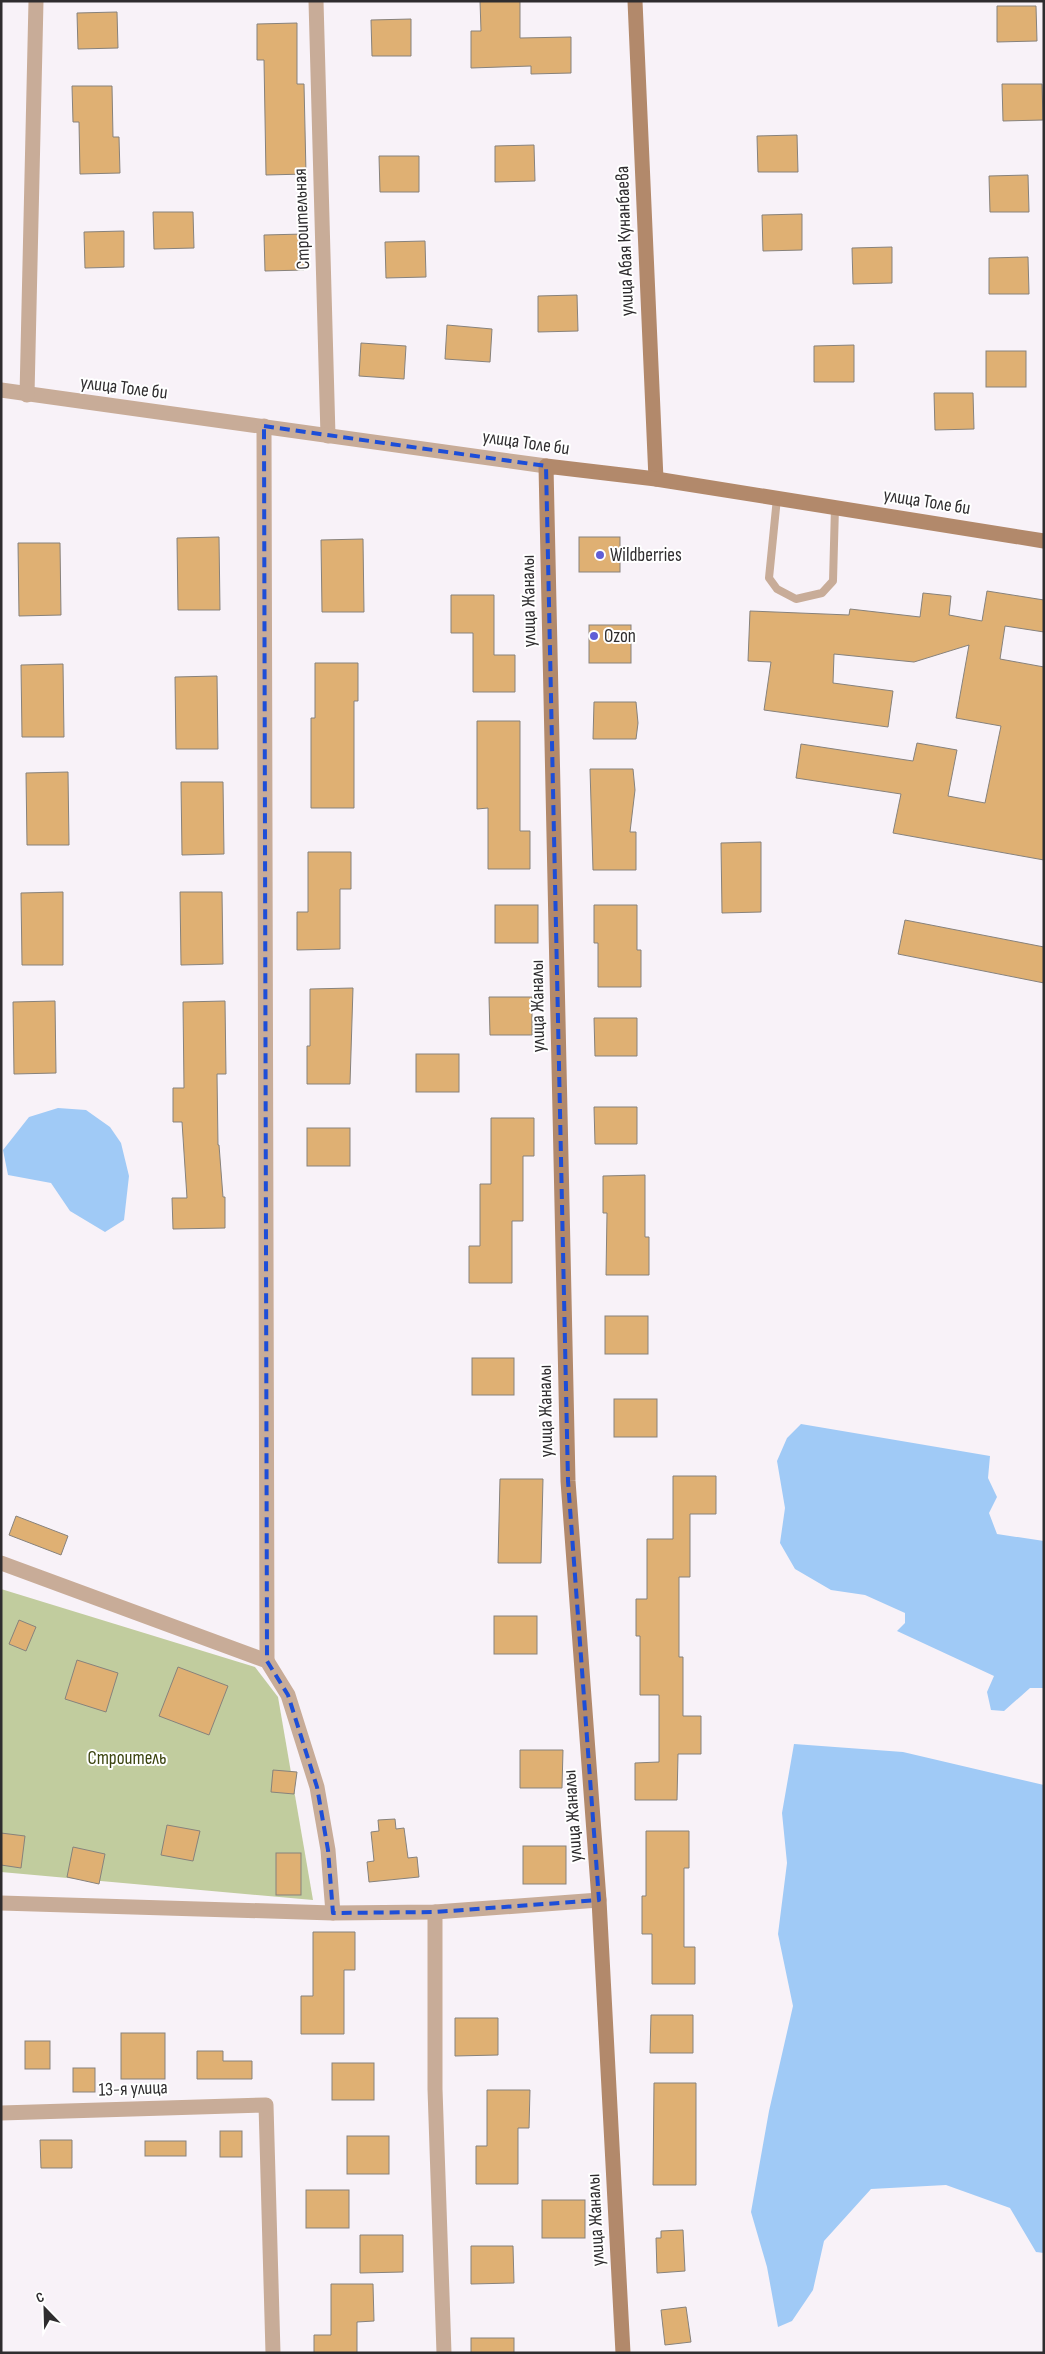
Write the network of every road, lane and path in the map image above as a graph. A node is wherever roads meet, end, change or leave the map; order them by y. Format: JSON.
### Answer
{"nodes":[{"id":1,"x":36,"y":1,"type":"edge"},
{"id":2,"x":316,"y":1,"type":"edge"},
{"id":3,"x":635,"y":1,"type":"edge"},
{"id":4,"x":1,"y":390,"type":"edge"},
{"id":5,"x":27,"y":395,"type":"junction"},
{"id":6,"x":264,"y":426,"type":"junction"},
{"id":7,"x":328,"y":436,"type":"junction"},
{"id":8,"x":546,"y":466,"type":"junction"},
{"id":9,"x":656,"y":479,"type":"junction"},
{"id":10,"x":777,"y":498,"type":"junction"},
{"id":11,"x":835,"y":507,"type":"junction"},
{"id":12,"x":1044,"y":540,"type":"edge"},
{"id":13,"x":1,"y":1563,"type":"edge"},
{"id":14,"x":267,"y":1661,"type":"junction"},
{"id":15,"x":599,"y":1900,"type":"junction"},
{"id":16,"x":1,"y":1903,"type":"edge"},
{"id":17,"x":435,"y":1912,"type":"junction"},
{"id":18,"x":333,"y":1913,"type":"junction"},
{"id":19,"x":1,"y":2113,"type":"edge"},
{"id":20,"x":273,"y":2353,"type":"edge"},
{"id":21,"x":444,"y":2353,"type":"edge"},
{"id":22,"x":623,"y":2353,"type":"edge"}],
"edges":[{"from":1,"to":5,"type":"street"},
{"from":2,"to":7,"type":"street","name":"Строительная"},
{"from":3,"to":9,"type":"street","name":"улица Абая Кунанбаева"},
{"from":4,"to":5,"type":"street","name":"улица Толе би"},
{"from":5,"to":6,"type":"street","name":"улица Толе би"},
{"from":6,"to":7,"type":"street","name":"улица Толе би"},
{"from":6,"to":14,"type":"street"},
{"from":7,"to":8,"type":"street","name":"улица Толе би"},
{"from":8,"to":9,"type":"street","name":"улица Толе би"},
{"from":8,"to":15,"type":"street","name":"улица Жаналы"},
{"from":9,"to":10,"type":"street","name":"улица Толе би"},
{"from":10,"to":11,"type":"street","name":"улица Толе би"},
{"from":10,"to":11,"type":"lane"},
{"from":11,"to":12,"type":"street","name":"улица Толе би"},
{"from":13,"to":14,"type":"street"},
{"from":14,"to":18,"type":"street"},
{"from":15,"to":17,"type":"street"},
{"from":15,"to":22,"type":"street","name":"улица Жаналы"},
{"from":16,"to":18,"type":"street"},
{"from":17,"to":18,"type":"street"},
{"from":17,"to":21,"type":"street"},
{"from":19,"to":20,"type":"street","name":"13-я улица"}]}
